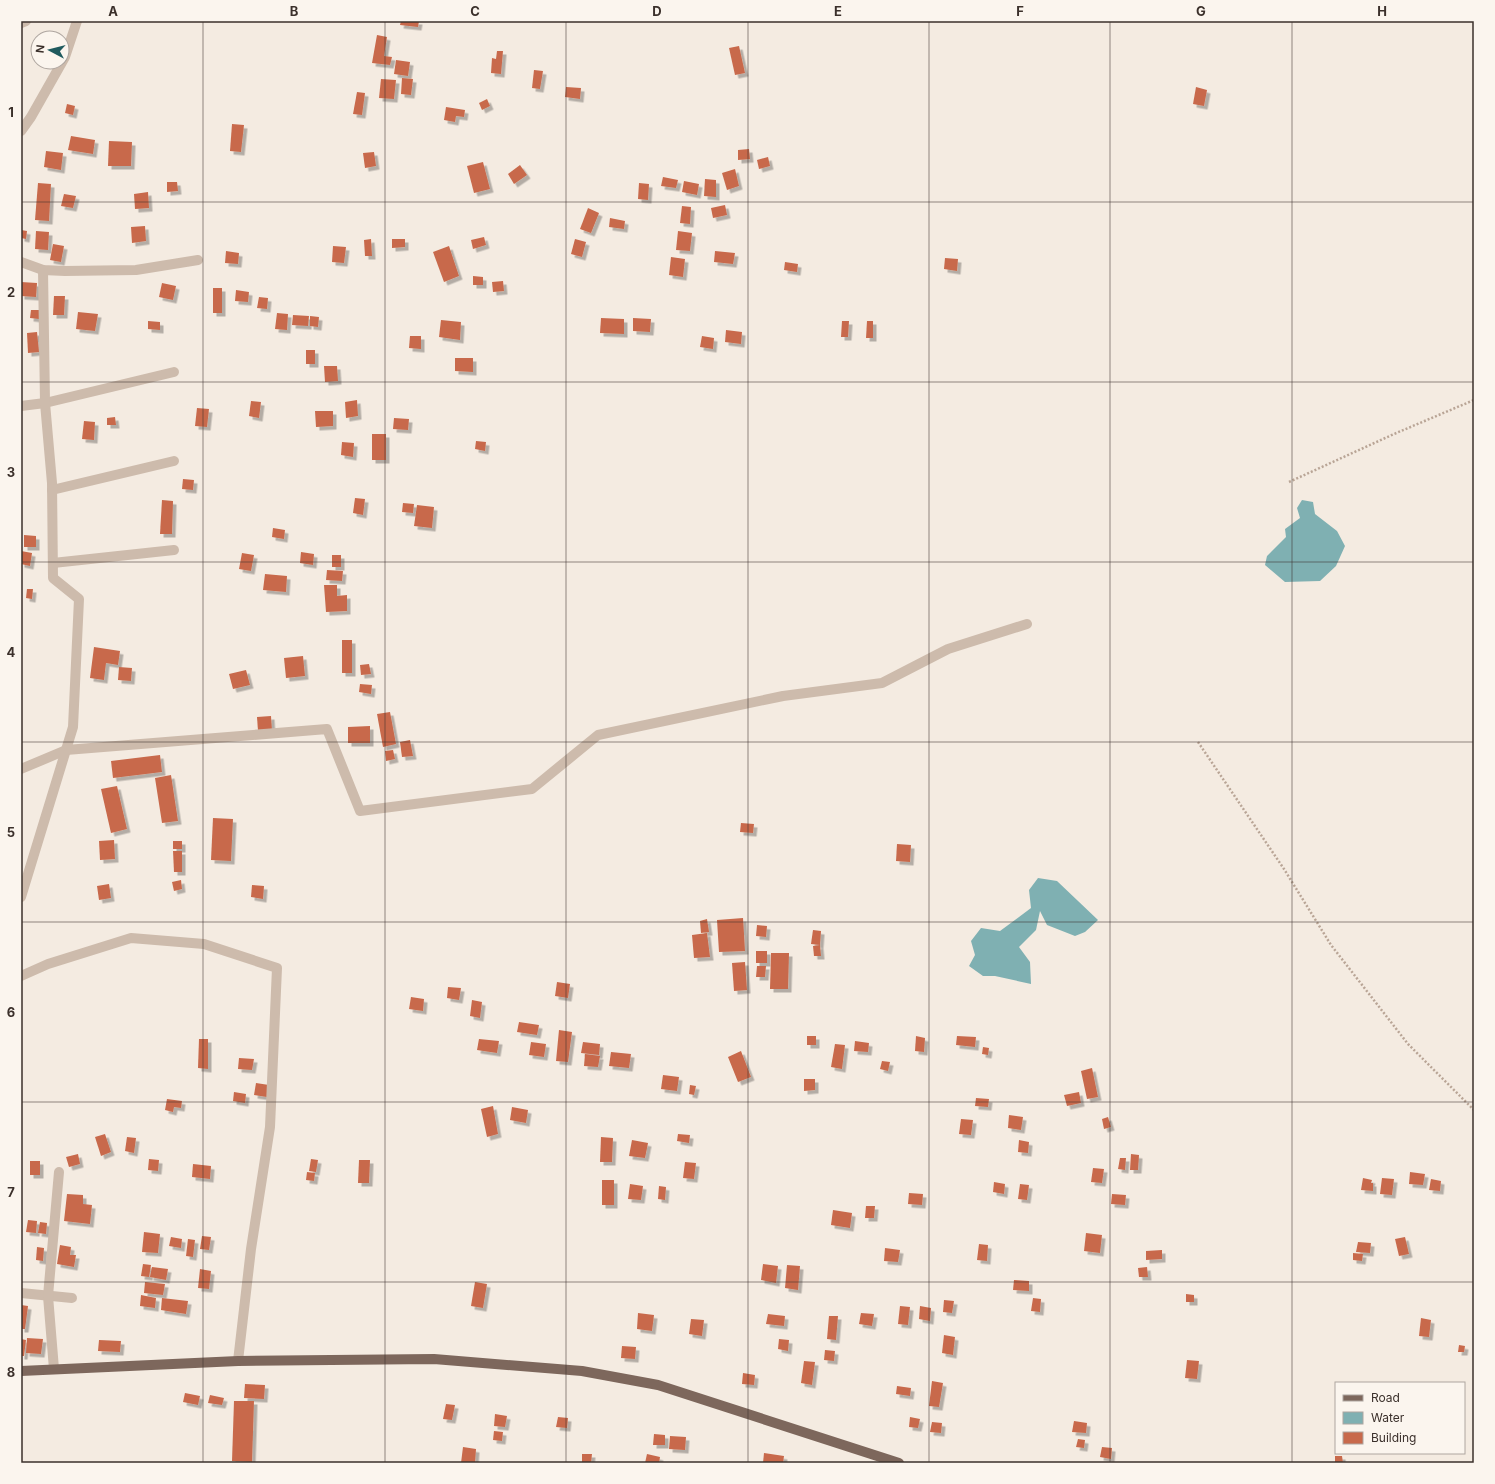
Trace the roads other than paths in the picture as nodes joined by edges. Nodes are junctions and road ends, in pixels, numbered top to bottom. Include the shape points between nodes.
1 (26, 21) edge
2 (77, 21) edge
3 (21, 23) edge
4 (21, 131) edge
5 (198, 260) dead end
6 (21, 262) edge
7 (43, 270) junction
8 (174, 372) dead end
9 (45, 403) junction
10 (21, 406) edge
11 (174, 461) dead end
12 (52, 490) junction
13 (174, 550) dead end
14 (53, 563) junction
15 (1027, 624) dead end
16 (66, 750) junction
17 (21, 769) edge
18 (21, 897) edge
19 (21, 976) edge
20 (59, 1172) dead end
21 (21, 1293) edge
22 (48, 1296) junction
23 (72, 1298) dead end
24 (238, 1361) junction
25 (54, 1369) junction
26 (21, 1371) edge
27 (899, 1463) edge

1 - 3 street
2 - 4 street via 65,57
5 - 7 street via 136,270
6 - 7 street
7 - 9 street
8 - 9 street
9 - 10 street
9 - 12 street
11 - 12 street
12 - 14 street
13 - 14 street
14 - 16 street via 53,578 79,599 73,727
15 - 16 street via 948,649 882,683 783,696 598,735 532,789 360,811 327,729
16 - 17 street
16 - 18 street
19 - 24 street via 48,964 131,938 204,944 277,968 270,1127 253,1235
20 - 22 street
21 - 22 street
22 - 23 street
22 - 25 street
24 - 25 main road
24 - 27 main road via 434,1359 582,1371 658,1385
25 - 26 main road

